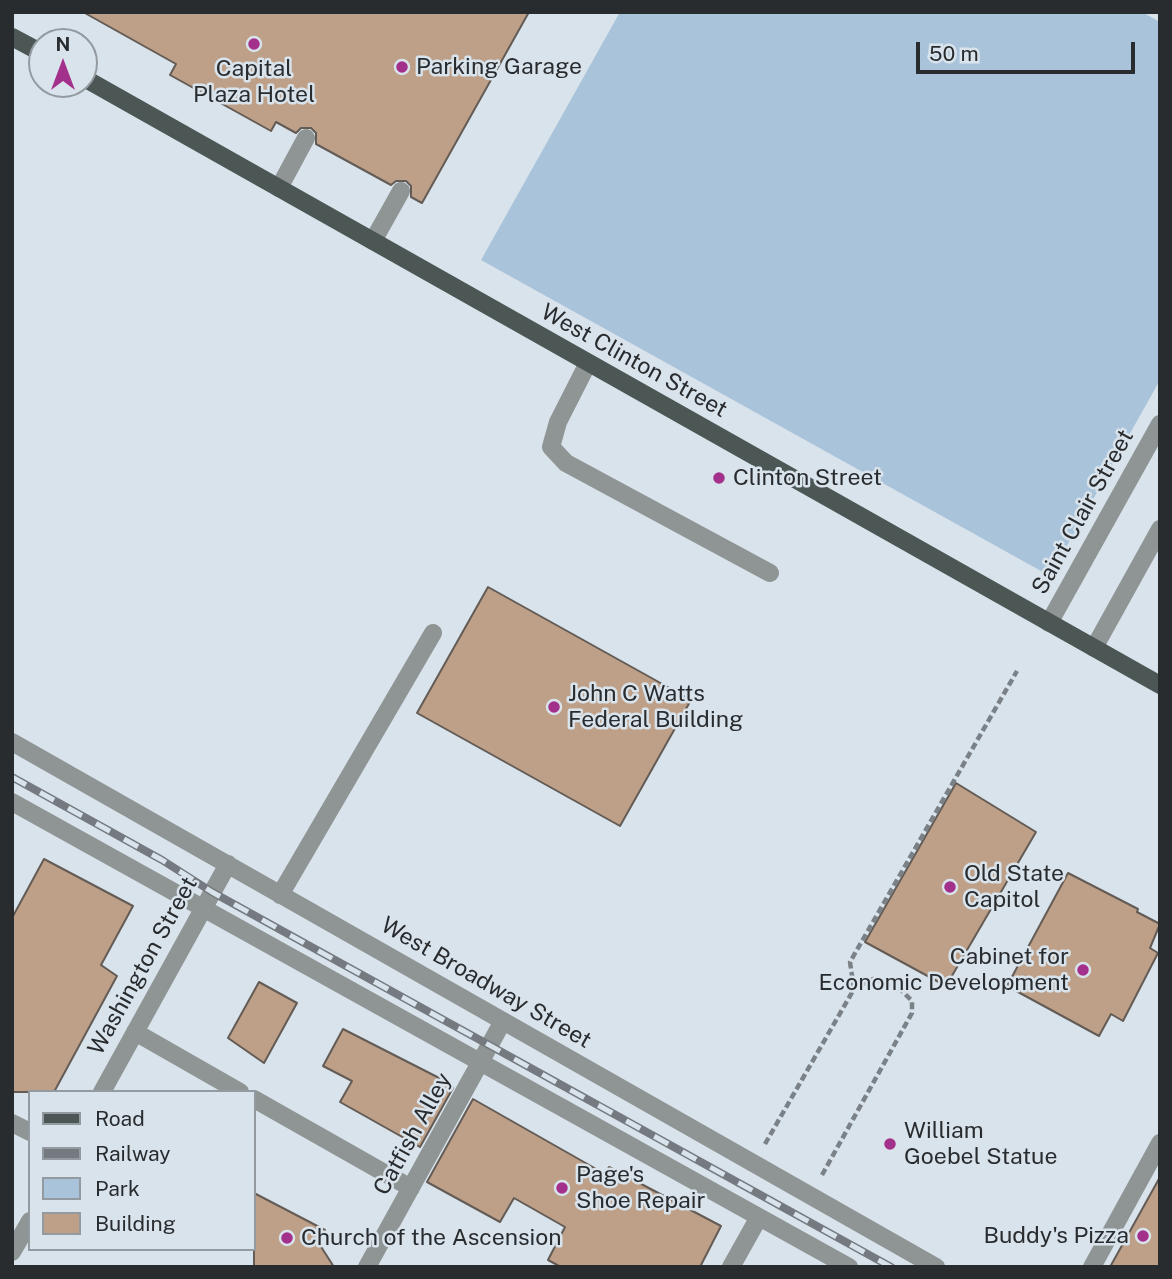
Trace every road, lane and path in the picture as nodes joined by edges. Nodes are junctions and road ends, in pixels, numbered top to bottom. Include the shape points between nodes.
1 (12, 37) edge
2 (28, 46) edge
3 (98, 86) edge
4 (306, 138) dead end
5 (279, 188) junction
6 (401, 191) dead end
7 (373, 241) junction
8 (588, 363) junction
9 (1160, 424) edge
10 (1160, 530) edge
11 (770, 573) dead end
12 (1049, 623) junction
13 (433, 633) dead end
14 (1094, 648) junction
15 (1017, 671) dead end
16 (1160, 685) edge
17 (12, 742) edge
18 (12, 802) edge
19 (228, 864) junction
20 (280, 895) junction
21 (203, 908) junction
22 (854, 989) junction
23 (503, 1021) junction
24 (135, 1032) junction
25 (481, 1063) junction
26 (103, 1090) edge
27 (236, 1090) edge
28 (256, 1100) edge
29 (12, 1123) edge
30 (28, 1131) edge
31 (1160, 1143) edge
32 (764, 1144) dead end
33 (822, 1175) dead end
34 (411, 1188) junction
35 (759, 1217) junction
36 (28, 1224) edge
37 (12, 1252) edge
38 (367, 1267) edge
39 (731, 1267) edge
40 (849, 1267) edge
41 (936, 1267) edge
42 (1091, 1267) edge

1 - 2 main road
3 - 5 main road, West Clinton Street
4 - 5 street
5 - 7 main road, West Clinton Street
6 - 7 street
7 - 8 main road, West Clinton Street
8 - 11 street via 558,422 551,447 566,463
8 - 12 main road, West Clinton Street
9 - 12 street, Saint Clair Street
10 - 14 street
12 - 14 main road, West Clinton Street
13 - 20 street
14 - 16 main road, West Clinton Street
15 - 22 path via 850,962
17 - 19 street, West Broadway Street
18 - 21 street
19 - 20 street, West Broadway Street
19 - 21 street, Washington Street
20 - 23 street, West Broadway Street
21 - 24 street, Washington Street
21 - 25 street
22 - 32 path
22 - 33 path via 873,979 897,985 912,1001 912,1013
23 - 25 street, Catfish Alley
23 - 41 street, West Broadway Street
24 - 26 street, Washington Street
24 - 27 street
25 - 34 street, Catfish Alley
25 - 35 street
28 - 34 street
29 - 30 street
31 - 42 street
34 - 38 street, Catfish Alley
35 - 39 street
35 - 40 street
36 - 37 street

